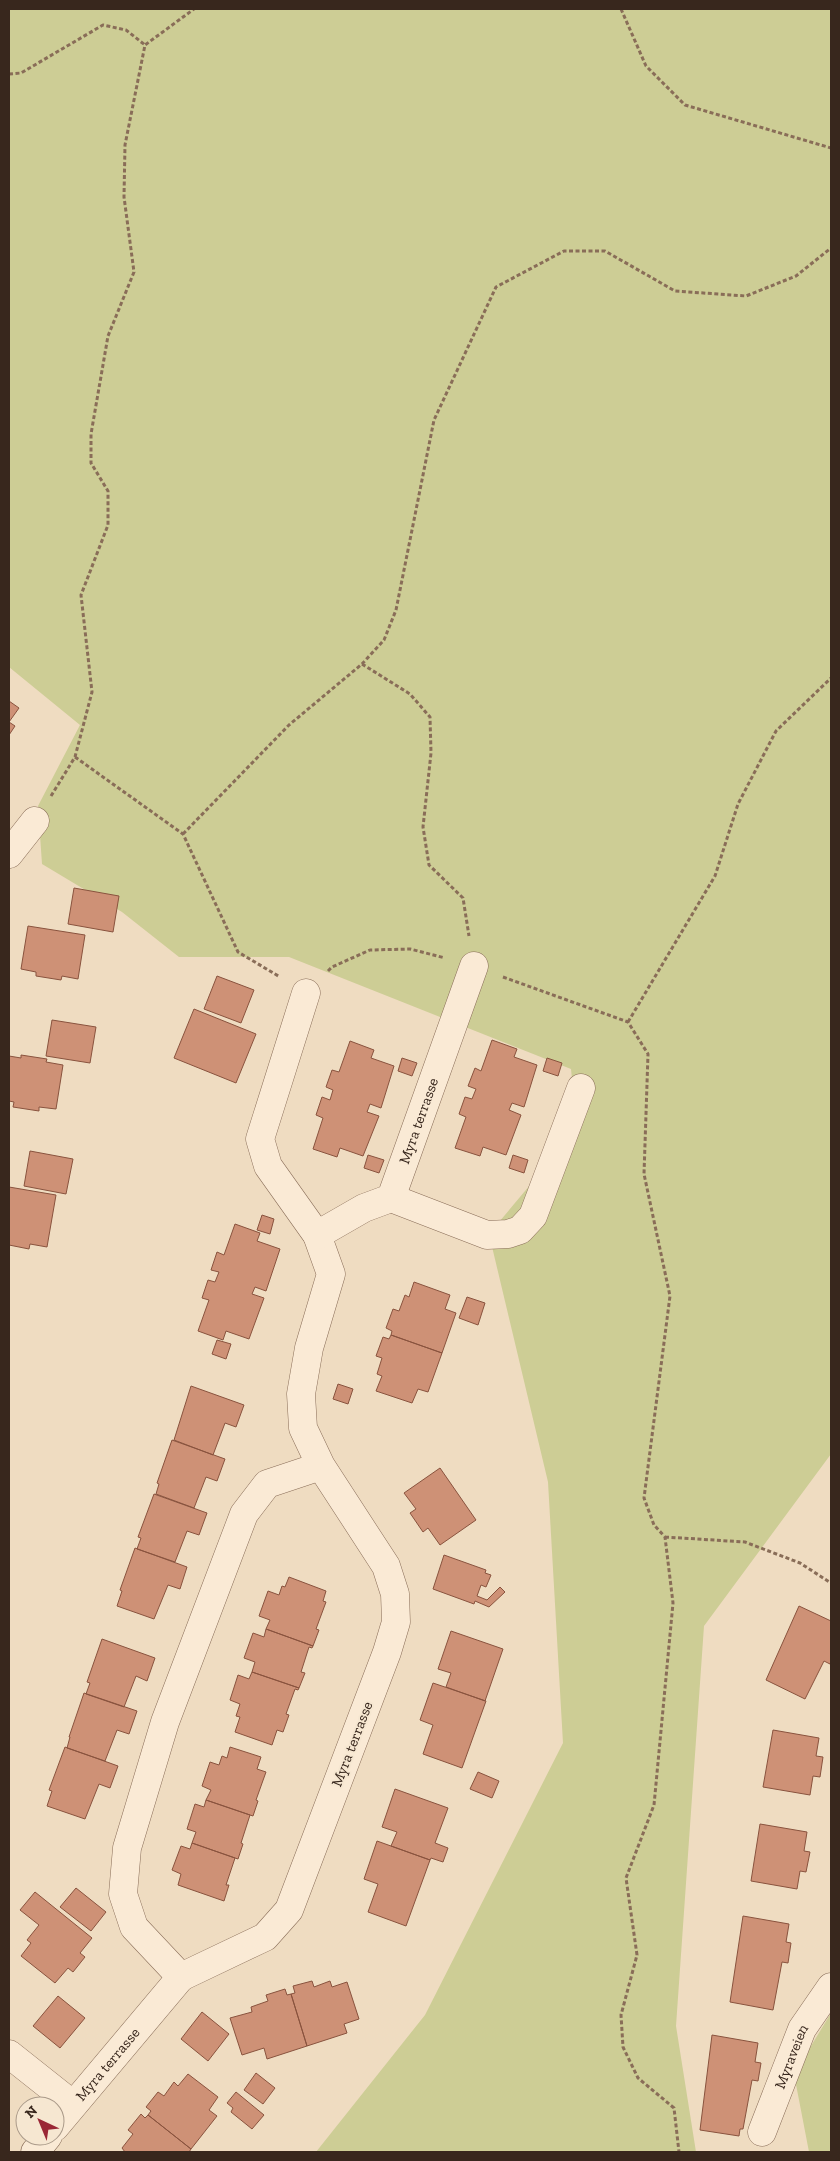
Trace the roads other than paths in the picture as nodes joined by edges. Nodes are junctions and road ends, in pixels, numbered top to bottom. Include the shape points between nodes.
1 (35, 821) road end
2 (9, 854) edge
3 (474, 966) road end
4 (306, 993) road end
5 (581, 1088) dead end
6 (391, 1198) junction
7 (316, 1235) junction
8 (321, 1466) junction
9 (181, 1977) junction
10 (831, 1987) edge
11 (9, 2054) edge
12 (72, 2104) junction
13 (65, 2113) edge
14 (762, 2132) dead end

1 - 2 street
3 - 6 street, Myra terrasse
4 - 7 street, Myra terrasse via 260,1139 268,1166
5 - 6 street via 533,1216 520,1230 487,1235
6 - 7 street via 364,1208
7 - 8 street, Myra terrasse via 331,1274 308,1348 301,1394 302,1428
8 - 9 street via 267,1484 244,1514 165,1722 127,1848 123,1894 134,1927
8 - 9 street, Myra terrasse via 386,1566 395,1594 396,1622 289,1910 265,1937
9 - 12 street, Myra terrasse
10 - 14 street, Myraveien via 802,2029
11 - 12 street, Myra terrasse
12 - 13 street, Myra terrasse

